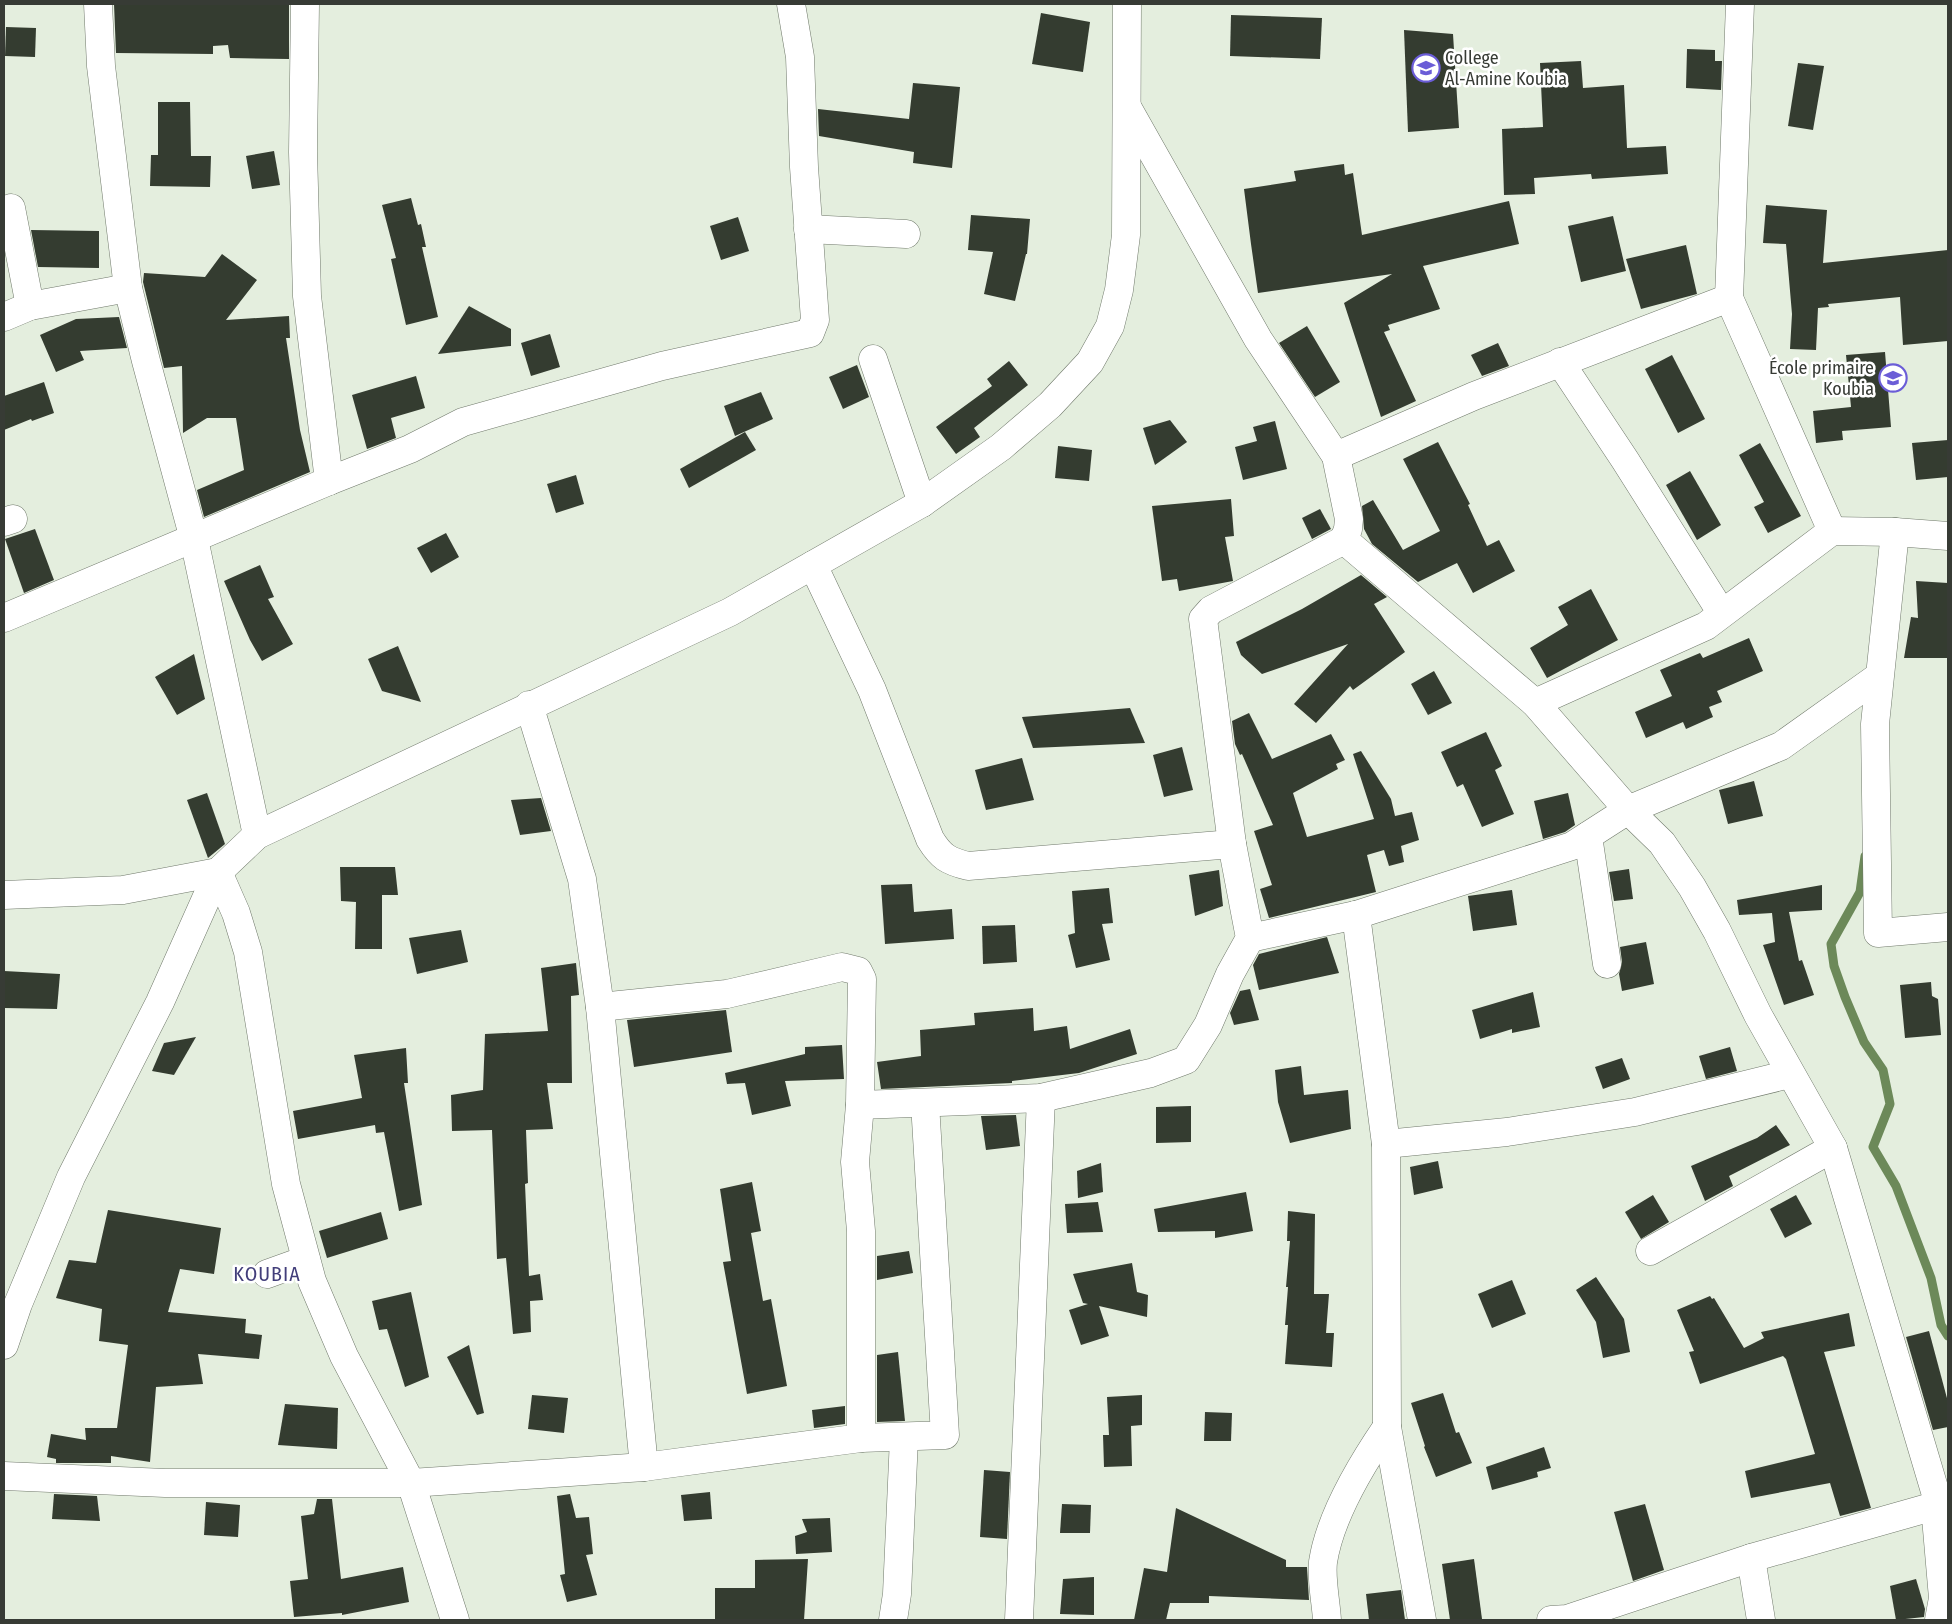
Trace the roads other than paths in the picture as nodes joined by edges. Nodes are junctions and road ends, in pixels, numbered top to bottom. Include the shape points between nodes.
1 (98, 4) edge
2 (305, 4) edge
3 (791, 4) edge
4 (1127, 4) edge
5 (1740, 4) edge
6 (1127, 107) junction
7 (11, 208) dead end
8 (808, 229) junction
9 (906, 234) dead end
10 (128, 288) junction
11 (1729, 298) junction
12 (30, 306) junction
13 (4, 317) edge
14 (873, 359) dead end
15 (1560, 362) junction
16 (1336, 456) junction
17 (328, 481) junction
18 (922, 503) junction
19 (1832, 531) junction
20 (1895, 532) junction
21 (1948, 536) edge
22 (194, 539) junction
23 (1344, 540) junction
24 (812, 565) junction
25 (1721, 612) junction
26 (4, 618) edge
27 (1878, 677) junction
28 (1535, 703) junction
29 (529, 705) junction
30 (1628, 810) junction
31 (256, 835) junction
32 (1588, 836) junction
33 (1232, 844) junction
34 (218, 872) junction
35 (4, 895) edge
36 (1356, 915) junction
37 (1948, 927) edge
38 (1250, 938) junction
39 (1607, 964) dead end
40 (600, 1007) junction
41 (1790, 1074) junction
42 (1041, 1098) junction
43 (925, 1103) junction
44 (860, 1105) junction
45 (1386, 1144) junction
46 (1833, 1148) junction
47 (1650, 1250) dead end
48 (306, 1260) junction
49 (267, 1274) dead end
50 (4, 1345) edge
51 (1387, 1427) junction
52 (861, 1438) junction
53 (904, 1438) junction
54 (644, 1467) junction
55 (4, 1476) edge
56 (411, 1483) junction
57 (1935, 1506) junction
58 (1751, 1558) junction
59 (456, 1620) edge
60 (893, 1620) edge
61 (1019, 1620) edge
62 (1327, 1620) edge
63 (1422, 1620) edge
64 (1562, 1620) edge
65 (1761, 1620) edge
66 (1939, 1620) edge

1 - 10 street via 101,66
2 - 17 street via 303,152 307,296
3 - 8 street via 800,57
4 - 6 street
5 - 11 street
6 - 16 street via 1258,339
6 - 18 street via 1126,235 1119,290 1110,326 1090,362 1050,405 1001,447
7 - 12 street
8 - 9 street
8 - 17 street via 815,320 810,333 662,366 463,422 410,449
10 - 12 street
10 - 22 street
11 - 15 street
11 - 19 street
12 - 13 street
14 - 18 street
15 - 16 street
15 - 25 street
16 - 23 street via 1349,519
17 - 22 street
18 - 24 street
19 - 20 street
19 - 25 street
20 - 21 street
20 - 27 street
22 - 26 street
22 - 31 street
23 - 28 street
23 - 33 street via 1211,610 1203,619
24 - 29 street via 730,612
24 - 33 street via 872,690 930,838 949,862 968,866
25 - 28 street via 1706,626
27 - 30 street via 1781,746
27 - 37 street via 1874,724 1878,933
28 - 30 street
29 - 31 street
29 - 40 street via 582,879
30 - 32 street
30 - 41 street via 1662,843 1692,887
31 - 34 street
32 - 36 street via 1572,846
32 - 39 street
33 - 38 street
34 - 35 street via 123,890
34 - 48 street via 248,952 286,1184
34 - 50 street via 160,1002 71,1177
36 - 38 street
36 - 45 street
38 - 42 street via 1208,1025 1186,1060 1151,1073
40 - 44 street via 727,994 842,967 851,968 858,971 862,979
40 - 54 street
41 - 45 street via 1635,1112 1507,1132
41 - 46 street
42 - 43 street
42 - 61 street
43 - 44 street
43 - 53 street via 945,1435
44 - 52 street via 855,1162 861,1231
45 - 51 street
46 - 47 street
46 - 57 street via 1937,1498
48 - 49 street
48 - 56 street via 344,1356
51 - 62 street via 1358,1470 1323,1563
51 - 63 street
52 - 53 street
52 - 54 street
53 - 60 street via 898,1594
54 - 56 street
55 - 56 street via 166,1483
56 - 59 street
57 - 58 street
57 - 66 street via 1943,1598
58 - 64 street
58 - 65 street

